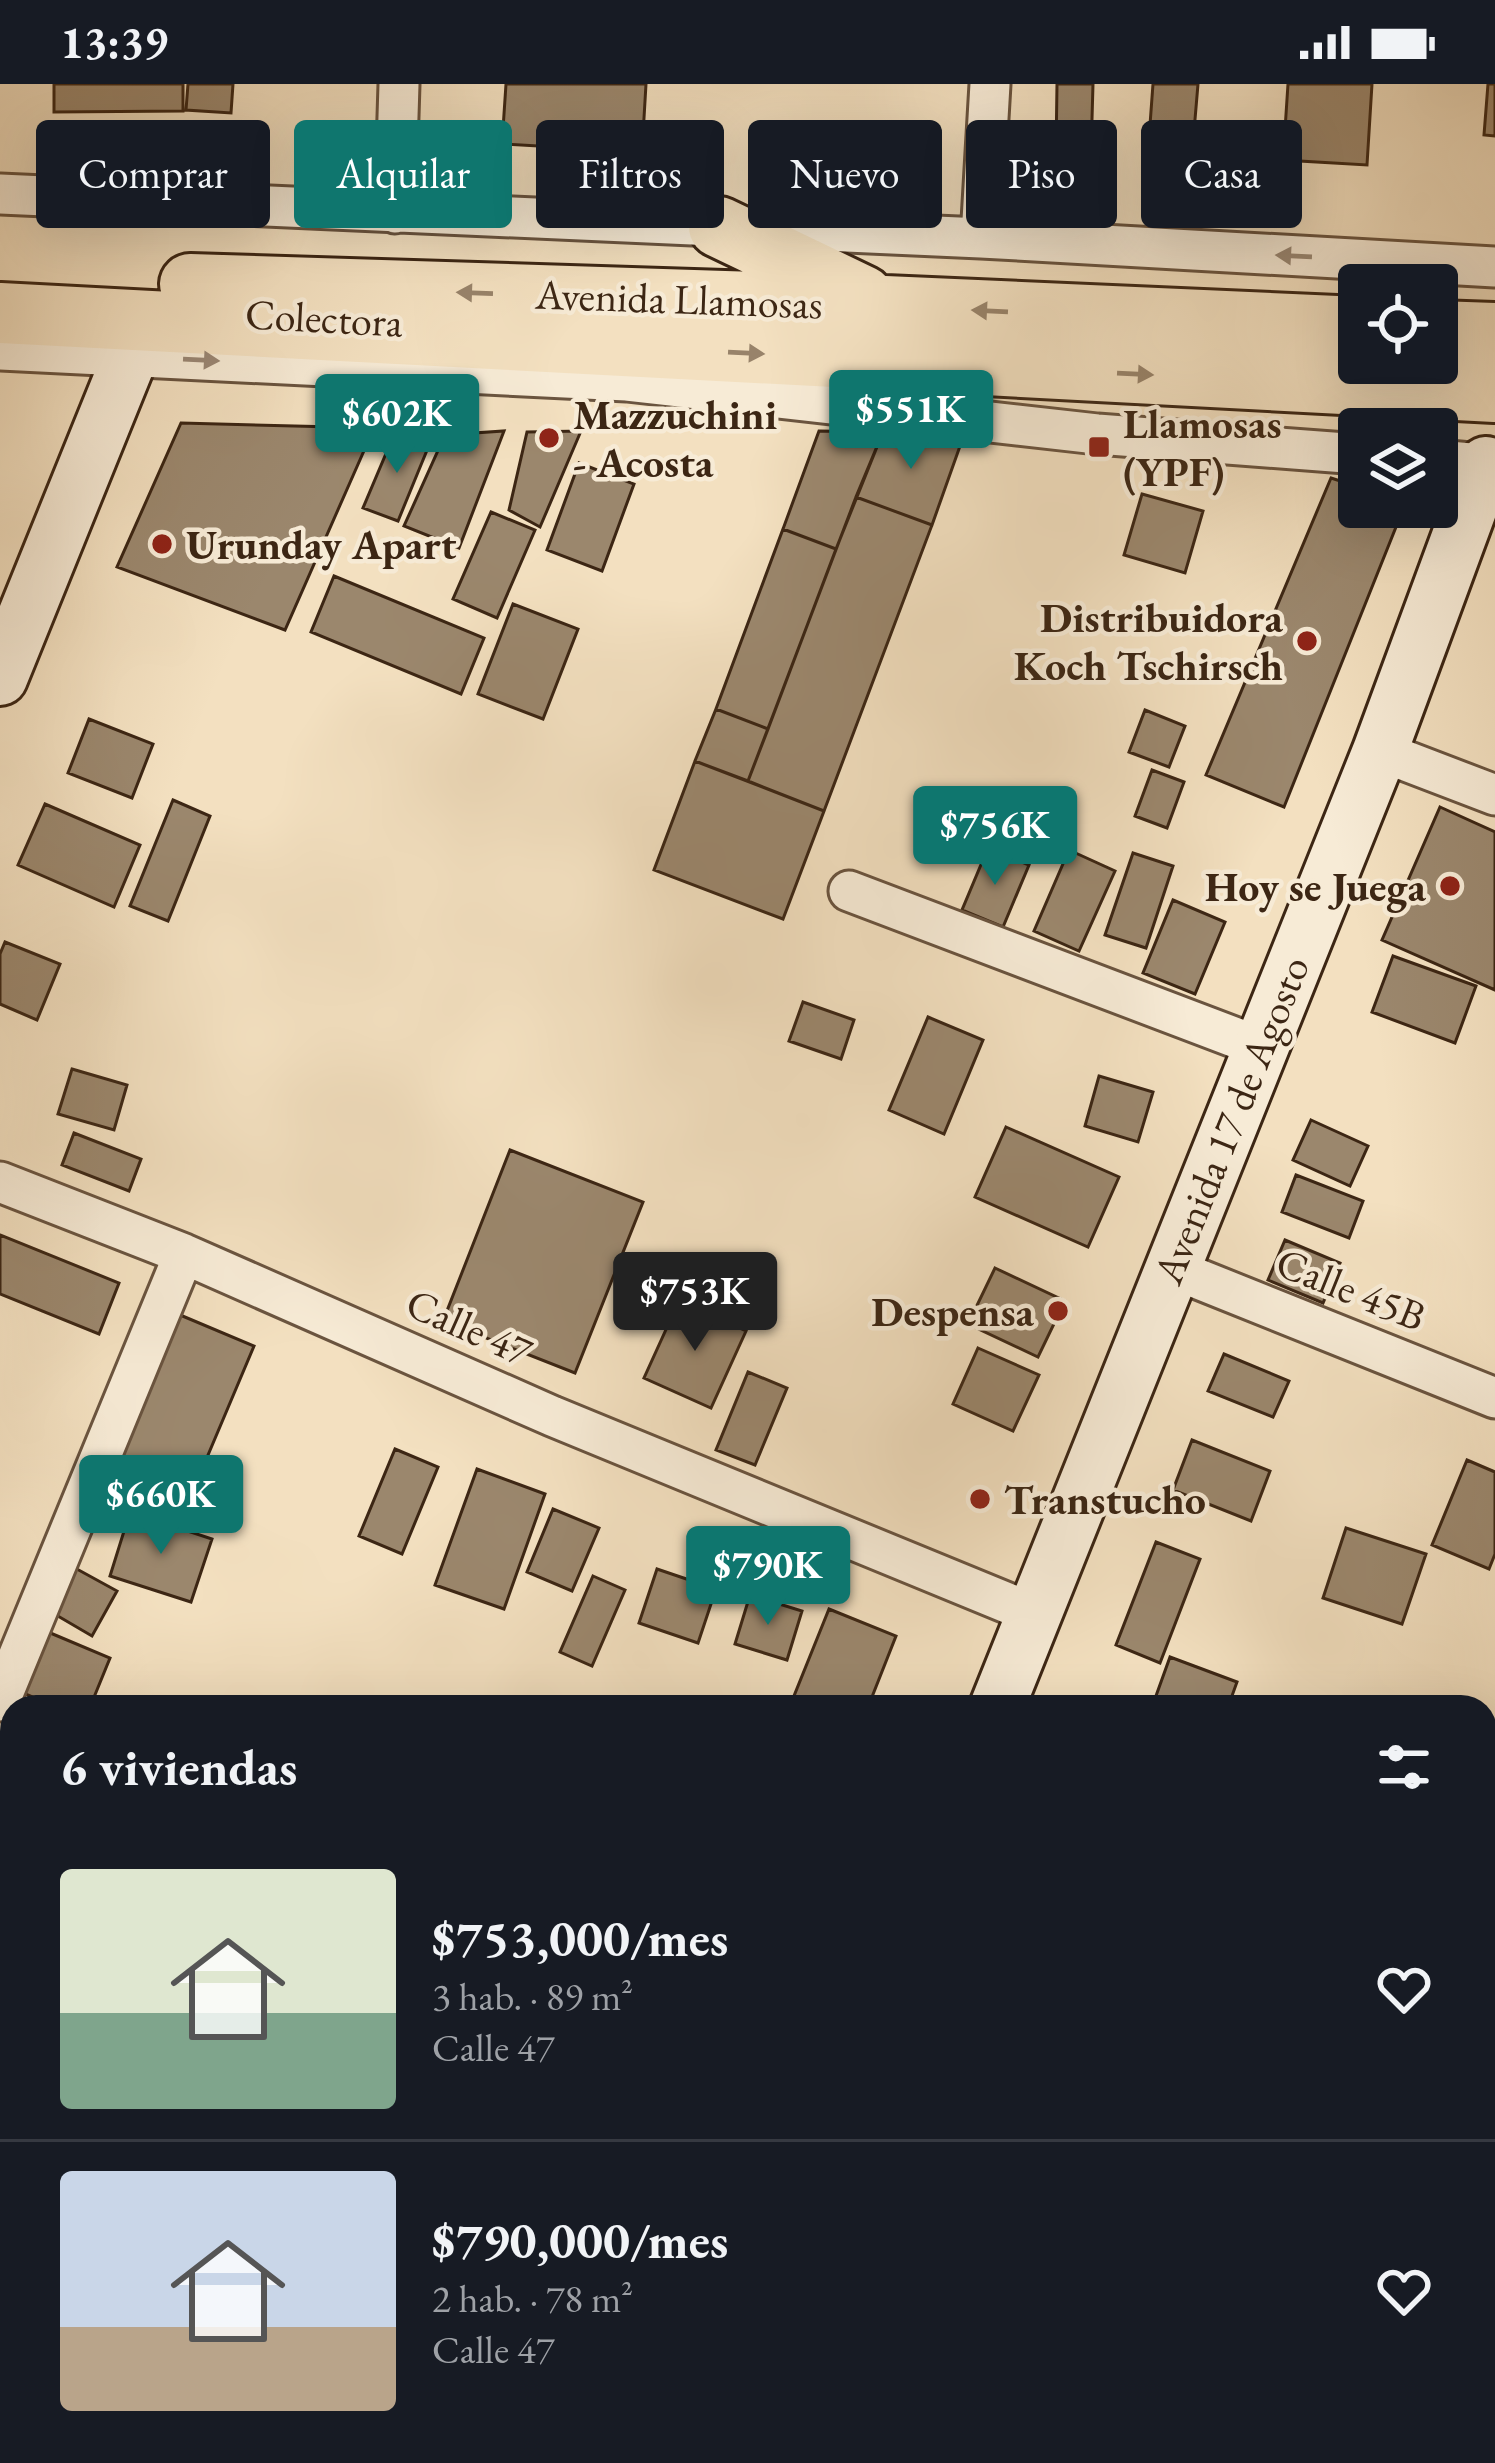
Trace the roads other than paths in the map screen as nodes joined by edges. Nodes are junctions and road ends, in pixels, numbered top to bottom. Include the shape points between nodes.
1 (400, 84) edge
2 (990, 84) edge
3 (399, 120) edge
4 (0, 194) edge
5 (294, 209) edge
6 (724, 227) edge
7 (721, 228) edge
8 (981, 238) junction
9 (1495, 267) edge
10 (0, 271) edge
11 (885, 306) junction
12 (0, 313) edge
13 (219, 326) junction
14 (1338, 326) edge
15 (1458, 332) edge
16 (1495, 333) edge
17 (0, 350) edge
18 (130, 357) junction
19 (458, 373) junction
20 (1495, 392) edge
21 (1338, 452) edge
22 (1473, 463) edge
23 (0, 678) edge
24 (1380, 751) junction
25 (1495, 795) edge
26 (849, 890) dead end
27 (1260, 1046) junction
28 (0, 1181) edge
29 (184, 1254) junction
30 (1172, 1268) junction
31 (1495, 1398) edge
32 (1034, 1614) junction
33 (2, 1695) edge
34 (1002, 1695) edge

1 - 3 street
2 - 8 street
4 - 5 street
6 - 8 street
7 - 11 main road
9 -> 8 street
11 -> 10 main road, Avenida Llamosas via 145,283
14 -> 11 main road, Avenida Llamosas
12 - 13 main road, Avenida Llamosas
13 - 19 main road
13 -> 20 main road, Avenida Llamosas
15 - 16 main road
17 - 18 street, Colectora
18 -> 19 street, Colectora
18 - 23 main road
19 - 21 street, Colectora via 627,381
22 - 24 main road, Avenida 17 de Agosto
24 - 25 street
24 - 27 main road, Avenida 17 de Agosto
26 - 27 street
27 - 30 main road, Avenida 17 de Agosto
28 - 29 street, Calle 47
29 - 32 street, Calle 47
29 - 33 street
30 - 31 street, Calle 45B
30 - 32 main road, Avenida 17 de Agosto
32 - 34 main road, Avenida 17 de Agosto

